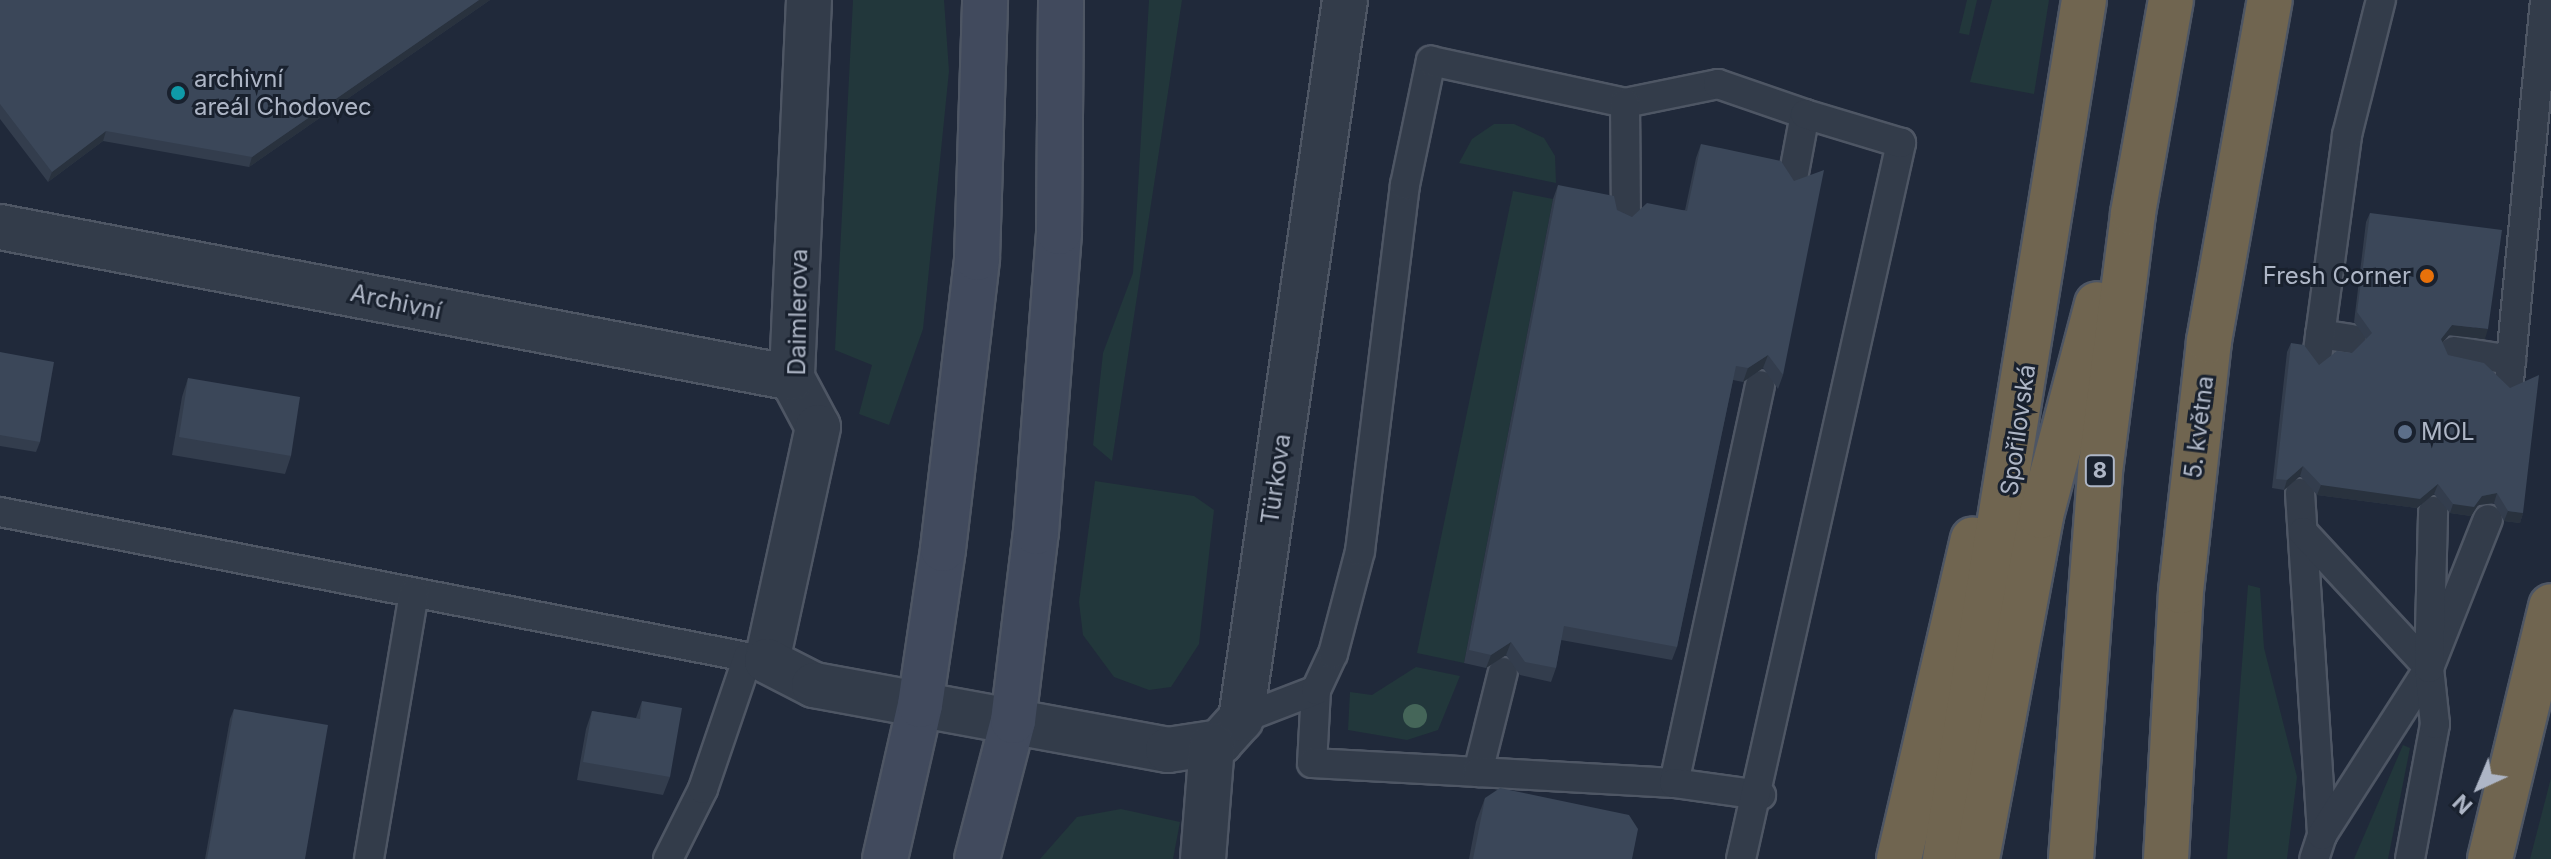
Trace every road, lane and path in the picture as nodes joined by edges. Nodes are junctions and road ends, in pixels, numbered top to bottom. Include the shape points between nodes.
1 (809, 0) edge
2 (985, 0) edge
3 (1061, 0) edge
4 (1345, 0) edge
5 (2084, 0) edge
6 (2171, 0) edge
7 (2270, 0) edge
8 (2297, 0) edge
9 (2381, 0) edge
10 (2545, 0) edge
11 (2155, 85) junction
12 (2065, 102) junction
13 (1625, 103) junction
14 (1805, 114) junction
15 (2245, 133) junction
16 (1793, 178) edge
17 (1626, 214) edge
18 (0, 227) edge
19 (2352, 339) dead end
20 (2454, 351) dead end
21 (792, 378) junction
22 (1760, 385) dead end
23 (2300, 493) dead end
24 (2433, 511) dead end
25 (0, 512) edge
26 (2488, 519) dead end
27 (2303, 532) junction
28 (414, 593) junction
29 (2551, 606) edge
30 (757, 659) junction
31 (2429, 668) junction
32 (1503, 672) dead end
33 (1316, 690) junction
34 (920, 705) junction
35 (1013, 721) junction
36 (1226, 732) junction
37 (1478, 772) junction
38 (1674, 783) junction
39 (1761, 795) junction
40 (2318, 847) edge
41 (369, 859) edge
42 (668, 859) edge
43 (885, 859) edge
44 (977, 859) edge
45 (1203, 859) edge
46 (1741, 859) edge
47 (1899, 859) edge
48 (1945, 859) edge
49 (1977, 859) edge
50 (2071, 859) edge
51 (2166, 859) edge
52 (2410, 859) edge
53 (2490, 859) edge

1 - 21 street, Daimlerova
2 - 34 main road via 977,258
3 - 35 main road via 1053,339
4 - 36 street, Türkova
5 - 12 highway, Spořilovská
6 - 11 highway, 8
7 - 15 highway, 5. května
8 - 15 highway
9 - 19 lane via 2347,135 2319,346
10 - 20 lane via 2510,370
11 - 49 highway via 2041,516
11 - 50 highway, 8 via 2101,464
12 - 47 highway via 1947,664
12 - 48 highway, Spořilovská via 2011,485
13 - 14 lane via 1718,84
13 - 17 lane
13 - 33 lane via 1431,61 1405,185 1360,551
14 - 16 lane
14 - 39 lane via 1901,143
15 - 51 highway, 5. května via 2194,469
18 - 21 street, Archivní
21 - 30 street, Daimlerova via 818,427
22 - 38 lane
23 - 27 lane
24 - 31 lane
25 - 28 lane
26 - 31 lane
27 - 31 lane
27 - 40 lane
28 - 30 lane
28 - 41 lane
29 - 53 highway
30 - 34 street via 814,685
30 - 42 lane
31 - 40 lane
31 - 52 lane via 2435,724
32 - 37 lane
33 - 36 lane
33 - 37 lane via 1312,763
34 - 35 street
34 - 43 main road
35 - 36 street via 1125,746
35 - 44 main road
36 - 45 street, Türkova
37 - 38 lane
38 - 39 lane
39 - 46 lane

